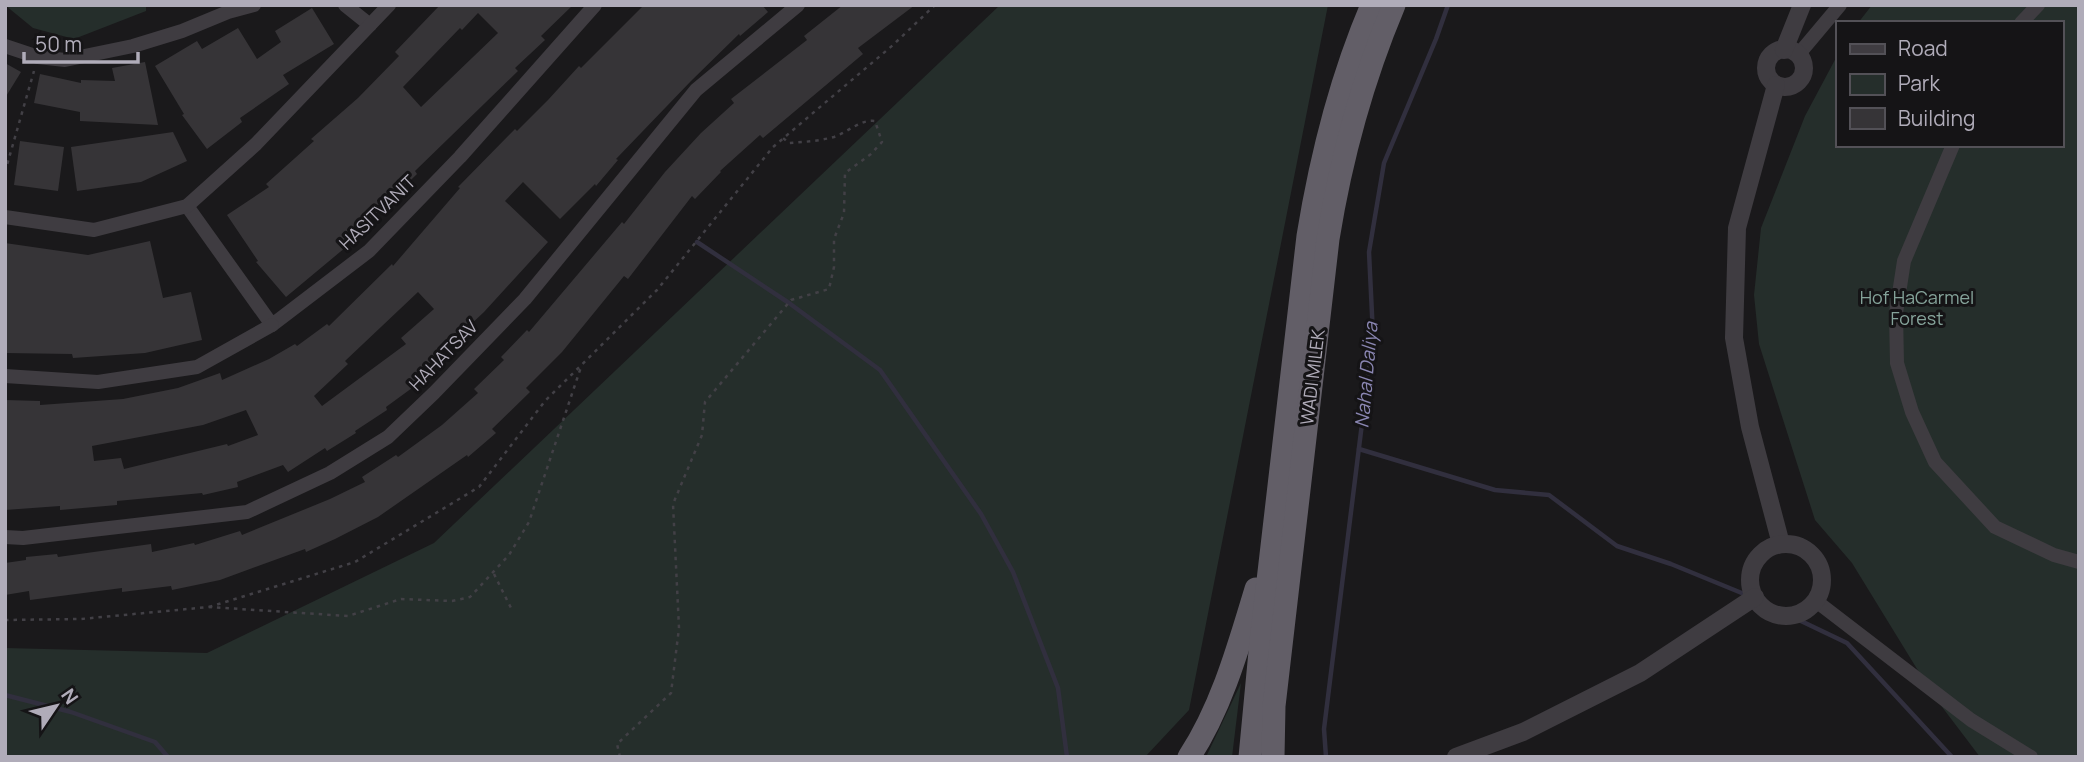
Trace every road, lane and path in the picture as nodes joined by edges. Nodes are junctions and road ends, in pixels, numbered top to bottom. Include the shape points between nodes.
1 (254, 5) edge
2 (345, 5) edge
3 (389, 5) edge
4 (595, 5) edge
5 (798, 5) edge
6 (935, 5) edge
7 (1372, 5) edge
8 (1394, 5) edge
9 (1802, 5) edge
10 (1840, 5) edge
11 (2038, 5) edge
12 (228, 9) edge
13 (2023, 21) edge
14 (370, 25) junction
15 (5, 46) edge
16 (1791, 52) junction
17 (38, 57) junction
18 (1776, 85) junction
19 (783, 138) junction
20 (1952, 147) edge
21 (5, 172) edge
22 (187, 206) junction
23 (5, 217) edge
24 (272, 325) junction
25 (582, 365) junction
26 (5, 376) edge
27 (1282, 462) junction
28 (5, 537) edge
29 (1781, 544) junction
30 (2079, 562) edge
31 (494, 574) junction
32 (1755, 597) junction
33 (1816, 601) junction
34 (209, 607) junction
35 (513, 612) dead end
36 (5, 620) edge
37 (620, 757) edge
38 (1189, 757) edge
39 (1250, 757) edge
40 (1273, 757) edge
41 (1455, 757) edge
42 (2031, 757) edge

1 - 12 street
2 - 14 street
3 - 14 street
4 - 24 street, HASITVANIT via 369,251
5 - 28 street, HAHATSAV via 695,90 525,299 387,438 330,473 247,512
6 - 19 path
7 - 27 highway, WADI MILEK via 1341,89 1317,182
8 - 40 highway, WADI MILEK via 1348,137 1328,239 1274,706
9 - 16 street
10 - 16 street
11 - 13 street
12 - 17 street via 182,31 133,46 65,60
14 - 22 street via 256,144
15 - 17 street
16 - 18 street via 1773,54 1766,64
16 - 18 street via 1803,66 1801,77 1787,87
17 - 21 path
18 - 29 street via 1737,228 1734,338 1750,427
19 - 25 path via 657,290
19 - 37 path via 789,143 809,142 836,136 868,120 875,121 882,142 845,173 844,213 834,239 829,289 791,300 705,402 702,435 673,503 679,628 671,692 617,744
20 - 30 street via 1904,261 1896,313 1897,363 1912,412 1935,462 1995,527
22 - 23 street via 94,230
22 - 24 street
24 - 26 street via 197,367 98,382
25 - 31 path via 529,522
25 - 34 path via 545,401 478,487 355,562
27 - 38 highway via 1245,627 1221,692
27 - 39 highway, WADI MILEK
29 - 32 street via 1770,547 1754,564 1751,587
29 - 33 street via 1805,548 1814,556 1822,579
31 - 34 path via 470,597 401,599 348,617
31 - 35 path
32 - 33 street via 1763,607 1784,616 1807,610
32 - 41 street via 1640,673 1523,732
33 - 42 street via 1971,720
34 - 36 path via 81,619

